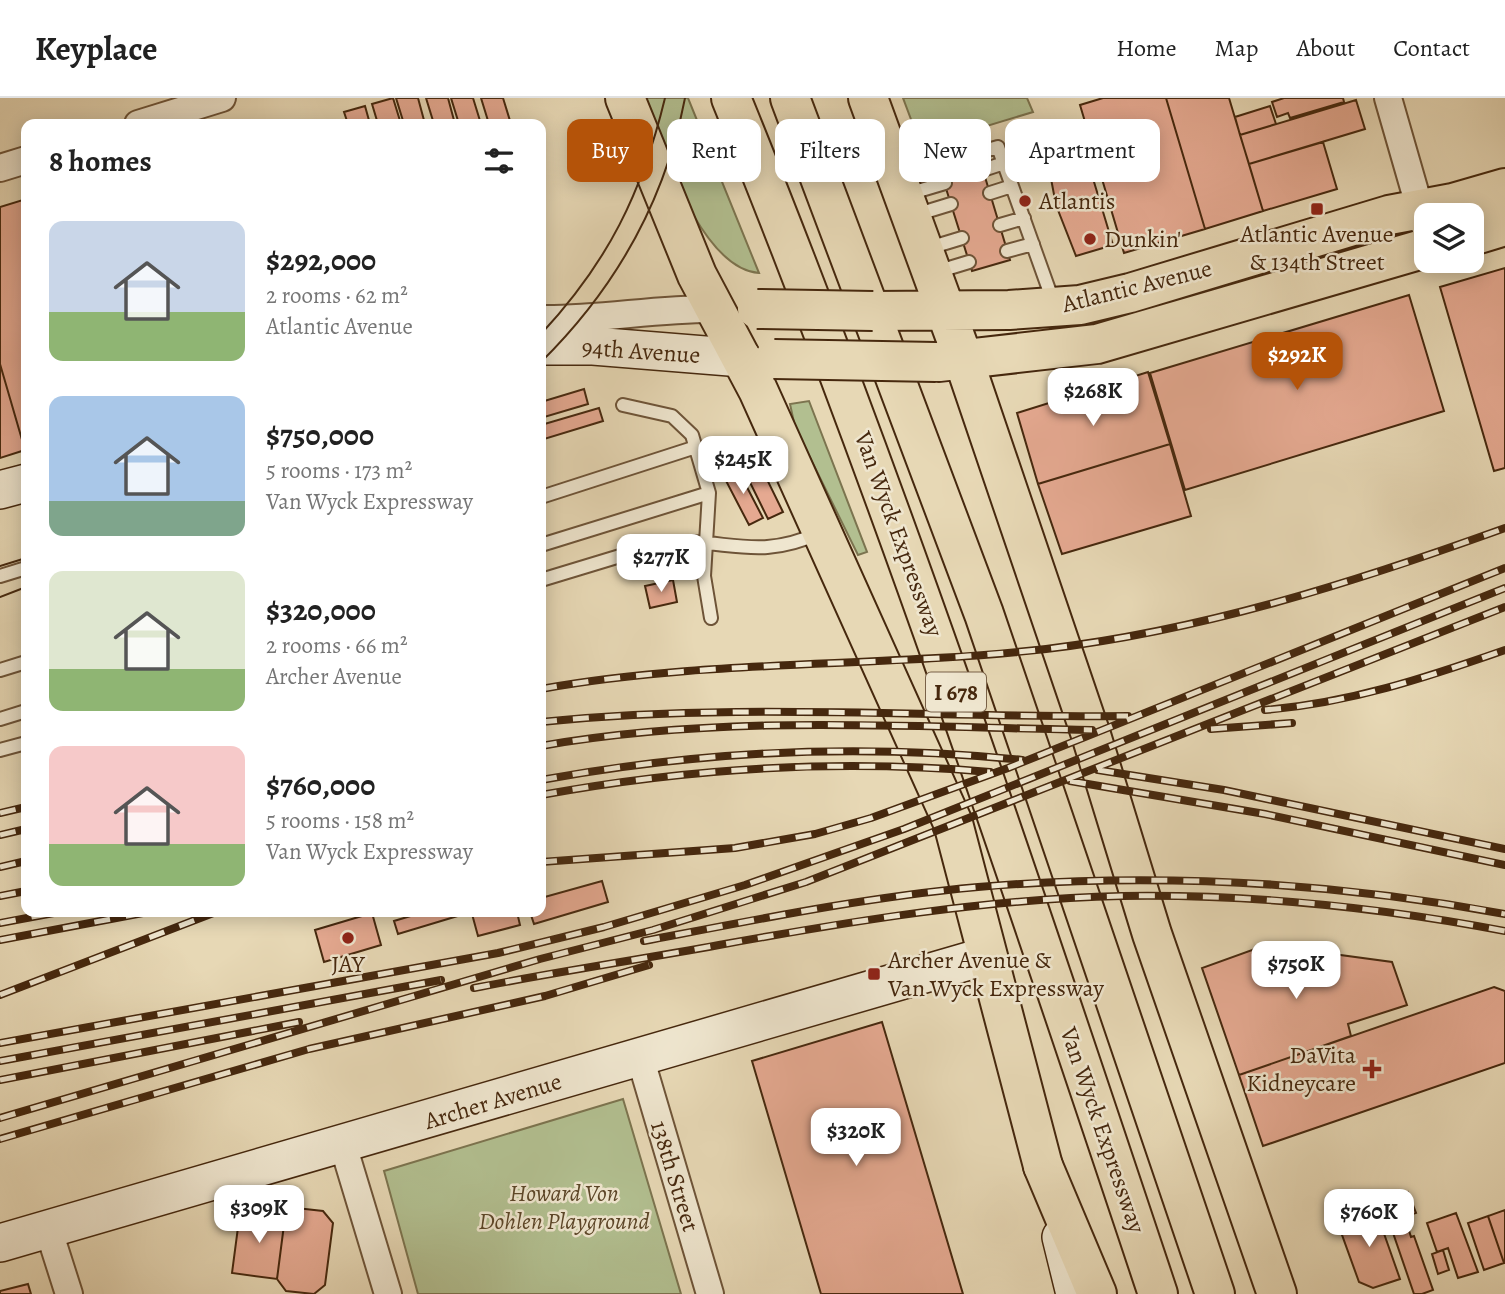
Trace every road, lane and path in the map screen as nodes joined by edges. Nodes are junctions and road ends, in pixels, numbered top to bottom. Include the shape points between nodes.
1 (222, 98) edge
2 (625, 98) edge
3 (731, 98) edge
4 (790, 98) edge
5 (868, 98) edge
6 (1388, 98) edge
7 (164, 119) edge
8 (21, 162) edge
9 (1004, 163) junction
10 (991, 167) edge
11 (0, 168) edge
12 (945, 183) dead end
13 (1012, 186) junction
14 (1505, 188) edge
15 (990, 193) dead end
16 (1418, 203) edge
17 (1467, 203) edge
18 (951, 204) dead end
19 (1024, 218) junction
20 (1414, 219) edge
21 (913, 222) junction
22 (999, 225) dead end
23 (1505, 226) edge
24 (1484, 232) edge
25 (962, 238) dead end
26 (1032, 244) junction
27 (1007, 251) dead end
28 (1414, 252) edge
29 (969, 262) dead end
30 (1056, 307) junction
31 (717, 309) junction
32 (929, 311) junction
33 (546, 319) edge
34 (546, 346) edge
35 (758, 358) junction
36 (950, 361) junction
37 (623, 405) dead end
38 (696, 447) junction
39 (21, 485) edge
40 (0, 491) edge
41 (709, 493) junction
42 (546, 495) edge
43 (823, 532) junction
44 (546, 543) edge
45 (707, 543) junction
46 (21, 570) edge
47 (0, 576) edge
48 (546, 578) edge
49 (711, 618) dead end
50 (21, 664) edge
51 (0, 670) edge
52 (21, 713) edge
53 (0, 719) edge
54 (21, 744) edge
55 (0, 750) edge
56 (986, 956) junction
57 (640, 1057) junction
58 (343, 1145) junction
59 (1043, 1166) junction
60 (48, 1228) junction
61 (0, 1243) edge
62 (68, 1294) edge
63 (388, 1294) edge
64 (710, 1294) edge
65 (1075, 1294) edge
66 (1097, 1294) edge
67 (1158, 1294) edge
68 (1215, 1294) edge
69 (1277, 1294) edge

1 - 7 street
2 - 31 main road via 697,275
3 - 67 main road, Van Wyck Expressway / I 678 via 865,439 959,702
4 - 68 main road, Van Wyck Expressway / I 678 via 984,614
5 - 21 main road
6 - 16 street
8 - 11 street
9 - 10 lane
9 - 13 lane
9 - 21 lane via 998,147
12 - 21 lane
13 - 15 lane
13 - 19 lane
14 - 17 main road, Atlantic Avenue
18 - 21 lane
19 - 22 lane
19 - 26 lane
20 - 30 main road, Atlantic Avenue via 1389,215 1130,293
21 - 25 lane
21 - 29 lane
21 - 32 main road
23 - 24 main road
26 - 27 lane
26 - 30 lane
28 - 36 main road, Atlantic Avenue via 1097,345
30 - 32 main road, Atlantic Avenue
31 - 32 main road, Atlantic Avenue, bridge
31 - 33 street, 94th Avenue
31 - 35 main road
32 - 36 main road
34 - 35 street, 94th Avenue
35 - 36 main road, Atlantic Avenue, bridge
35 - 43 main road
36 - 69 main road via 1091,735 1152,934
37 - 38 lane via 672,416 687,426
38 - 41 lane
38 - 42 lane
39 - 40 street
41 - 44 lane
41 - 45 lane
43 - 45 lane via 776,548
43 - 56 main road via 953,823
45 - 48 lane via 643,547
45 - 49 lane via 705,586
46 - 47 lane
50 - 51 lane
52 - 53 lane
54 - 55 lane
56 - 57 street, Archer Avenue
56 - 59 main road
57 - 58 street, Archer Avenue
57 - 64 street, 138th Street
58 - 60 street, Archer Avenue
58 - 63 street
59 - 65 street
59 - 66 main road
60 - 61 street, Archer Avenue
60 - 62 street

